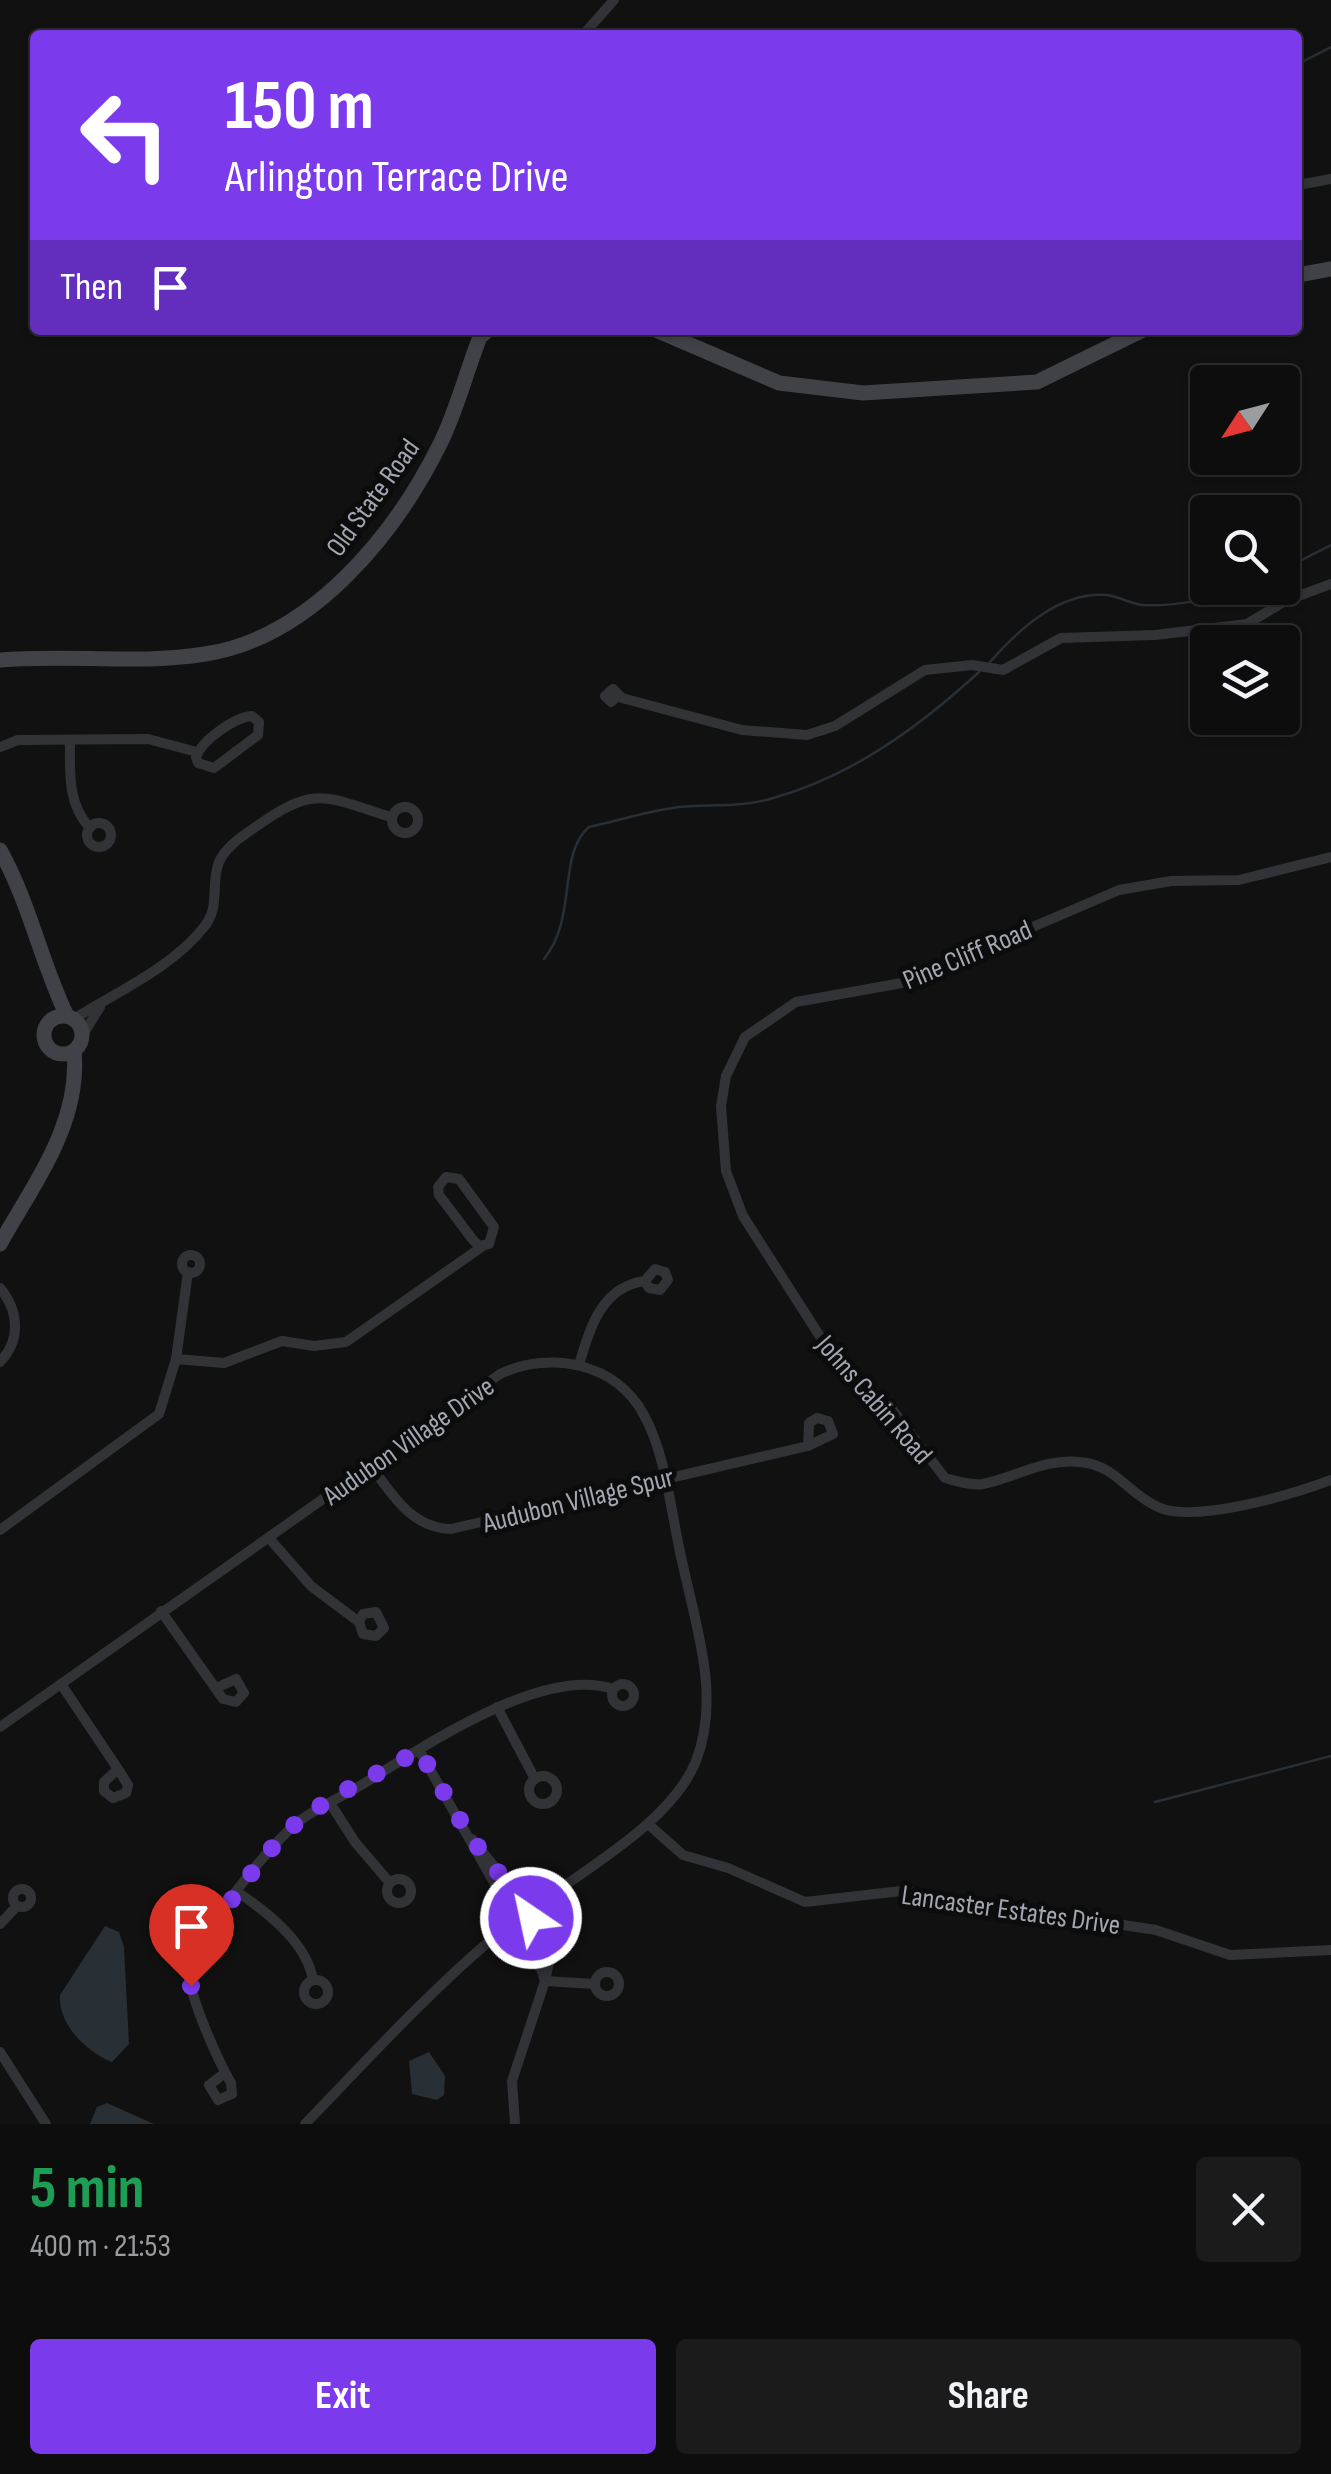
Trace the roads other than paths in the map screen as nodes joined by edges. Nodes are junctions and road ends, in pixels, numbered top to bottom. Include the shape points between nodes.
1 (614, 0) edge
2 (587, 30) edge
3 (1331, 179) edge
4 (1302, 184) edge
5 (1331, 269) edge
6 (1302, 274) edge
7 (481, 335) edge
8 (668, 335) edge
9 (1133, 335) edge
10 (1331, 584) edge
11 (0, 660) edge
12 (618, 696) dead end
13 (70, 740) junction
14 (0, 747) edge
15 (197, 752) junction
16 (391, 817) dead end
17 (90, 828) dead end
18 (0, 850) edge
19 (1331, 857) edge
20 (100, 1007) junction
21 (65, 1018) junction
22 (78, 1043) junction
23 (55, 1052) junction
24 (70, 1097) junction
25 (726, 1171) joint
26 (0, 1244) edge
27 (483, 1246) junction
28 (188, 1272) dead end
29 (645, 1281) dead end
30 (0, 1288) edge
31 (176, 1359) junction
32 (0, 1362) edge
33 (579, 1365) junction
34 (808, 1446) dead end
35 (371, 1466) junction
36 (663, 1478) junction
37 (1331, 1480) edge
38 (0, 1530) edge
39 (268, 1538) junction
40 (161, 1610) junction
41 (358, 1622) dead end
42 (61, 1684) junction
43 (216, 1688) junction
44 (613, 1689) dead end
45 (497, 1707) junction
46 (0, 1727) edge
47 (419, 1750) junction
48 (118, 1769) junction
49 (535, 1779) dead end
50 (330, 1804) junction
51 (648, 1824) junction
52 (390, 1883) dead end
53 (238, 1893) junction
54 (17, 1906) dead end
55 (520, 1910) junction
56 (0, 1924) edge
57 (490, 1940) junction
58 (1331, 1950) edge
59 (538, 1967) junction
60 (314, 1980) dead end
61 (544, 1982) junction
62 (594, 1984) dead end
63 (0, 2052) edge
64 (225, 2073) dead end
65 (46, 2124) edge
66 (305, 2124) edge
67 (515, 2124) edge

1 - 2 street
3 - 4 street
5 - 6 street
7 - 11 street, Old State Road via 439,446 410,494 343,580 309,607 262,636 205,654
8 - 9 street via 779,382 863,393 1037,382
10 - 12 street via 1247,624 1061,638 1003,670 926,670 835,726 806,734 718,726
13 - 14 street via 18,740
13 - 15 street via 148,739
13 - 17 street via 71,788
15 - 15 street via 202,766 214,768 258,735 259,722 243,717
16 - 20 street via 323,796 289,804 223,855 214,912 196,936
18 - 21 street via 30,911 45,985
19 - 25 street, Pine Cliff Road via 1239,880 1119,890 902,983 816,996 779,1010 745,1037 726,1076
20 - 21 street
20 - 22 street
21 - 22 street
21 - 23 street via 44,1036
22 - 23 street
22 - 24 street
23 - 24 street
24 - 26 street via 62,1134
25 - 37 street, Johns Cabin Road via 755,1239 828,1348 892,1408 946,1478 985,1484 1045,1462 1077,1461 1108,1468 1155,1507 1173,1512 1242,1504
27 - 27 street via 493,1241 494,1226 458,1180 446,1177 439,1195
27 - 31 street via 346,1342 282,1341 224,1363
28 - 31 street
29 - 33 street via 602,1306
30 - 32 street via 16,1330
31 - 38 street via 164,1405 146,1428
33 - 35 street, Audubon Village Drive via 539,1360 500,1374
33 - 36 street, Audubon Village Drive via 614,1380 638,1405
34 - 36 street, Audubon Village Spur
35 - 36 street, Audubon Village Spur via 411,1515 442,1528
35 - 39 street, Audubon Village Drive
36 - 51 street, Audubon Village Drive via 707,1686 700,1746 674,1797
39 - 40 street, Audubon Village Drive
39 - 41 street via 310,1586
40 - 42 street, Audubon Village Drive
40 - 43 street
42 - 46 street, Audubon Village Drive
42 - 48 street
43 - 43 street via 224,1699 240,1700 242,1684 228,1679
44 - 45 street via 559,1690
45 - 47 street
45 - 49 street
47 - 50 street
47 - 55 street via 481,1866 505,1902
48 - 48 street via 126,1780 123,1796 113,1798 104,1782
50 - 52 street
50 - 53 street via 294,1825
51 - 55 street, Audubon Village Drive
51 - 58 street, Lancaster Estates Drive via 684,1854 804,1902 901,1891 1156,1930 1230,1955
53 - 60 street via 297,1946
53 - 64 street via 199,1946 190,1972
54 - 56 street
55 - 57 street, Audubon Village Drive
55 - 59 street
55 - 61 street via 543,1934 550,1958
57 - 59 street via 524,1952
57 - 66 street, Audubon Village Drive
59 - 61 street
61 - 62 street
61 - 67 street via 512,2081
63 - 65 street

